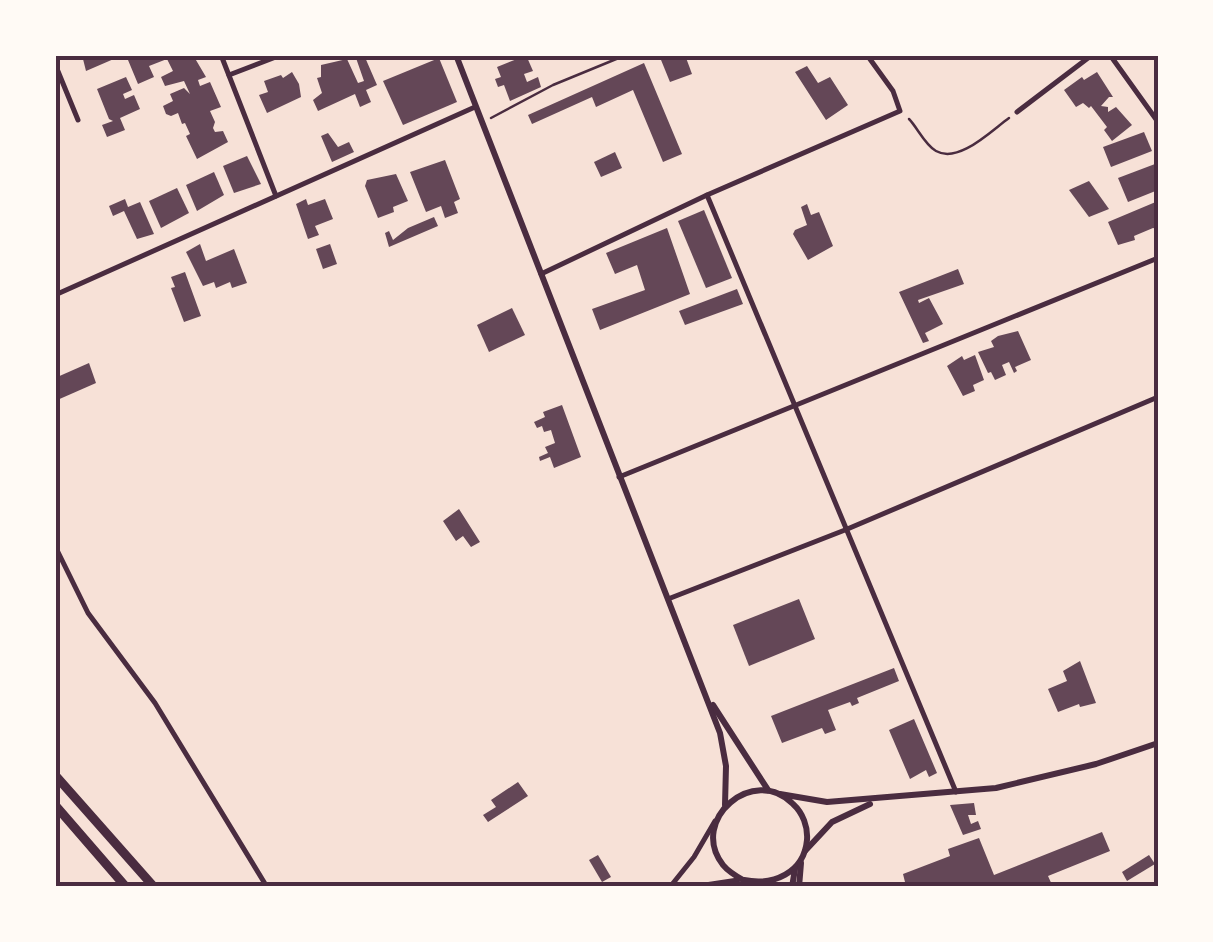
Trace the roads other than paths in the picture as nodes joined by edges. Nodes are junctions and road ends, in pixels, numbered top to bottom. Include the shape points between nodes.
1 (221, 55) edge
2 (281, 55) edge
3 (456, 55) edge
4 (867, 55) edge
5 (1092, 55) edge
6 (1110, 55) edge
7 (55, 64) edge
8 (229, 75) junction
9 (475, 107) junction
10 (1017, 112) road end
11 (78, 120) dead end
12 (1158, 122) edge
13 (707, 195) junction
14 (276, 196) junction
15 (1158, 258) edge
16 (539, 275) junction
17 (55, 295) edge
18 (1158, 397) edge
19 (793, 405) junction
20 (619, 477) junction
21 (845, 530) junction
22 (55, 546) edge
23 (668, 599) junction
24 (695, 668) junction
25 (1158, 743) edge
26 (55, 775) edge
27 (768, 790) junction
28 (956, 792) junction
29 (780, 794) junction
30 (897, 798) junction
31 (725, 804) junction
32 (55, 806) edge
33 (717, 818) junction
34 (800, 859) junction
35 (744, 880) junction
36 (126, 887) edge
37 (154, 887) edge
38 (267, 887) edge
39 (670, 887) edge
40 (692, 887) edge
41 (755, 887) edge
42 (792, 887) edge
43 (800, 887) edge

1 - 8 street
2 - 8 street
3 - 9 street
4 - 13 street via 900,111
5 - 10 street
6 - 12 street
7 - 11 street
8 - 14 street
9 - 14 street
9 - 16 street
13 - 16 street
13 - 19 street
14 - 17 street
15 - 19 street
16 - 20 street
18 - 21 street
19 - 20 street
19 - 21 street
20 - 23 street
21 - 23 street
21 - 28 street
22 - 38 street via 88,612 155,703
23 - 24 street
24 - 27 street
24 - 31 street via 724,750
25 - 28 street via 1042,779
26 - 37 highway
27 - 29 street
27 - 31 street
28 - 30 street
29 - 30 street via 827,802
29 - 34 street via 806,825
30 - 34 street via 845,813
31 - 33 street
32 - 36 highway
33 - 35 street via 714,848 720,862
33 - 39 street
34 - 35 street via 772,882
34 - 42 street
34 - 43 street
35 - 40 street
35 - 41 street

